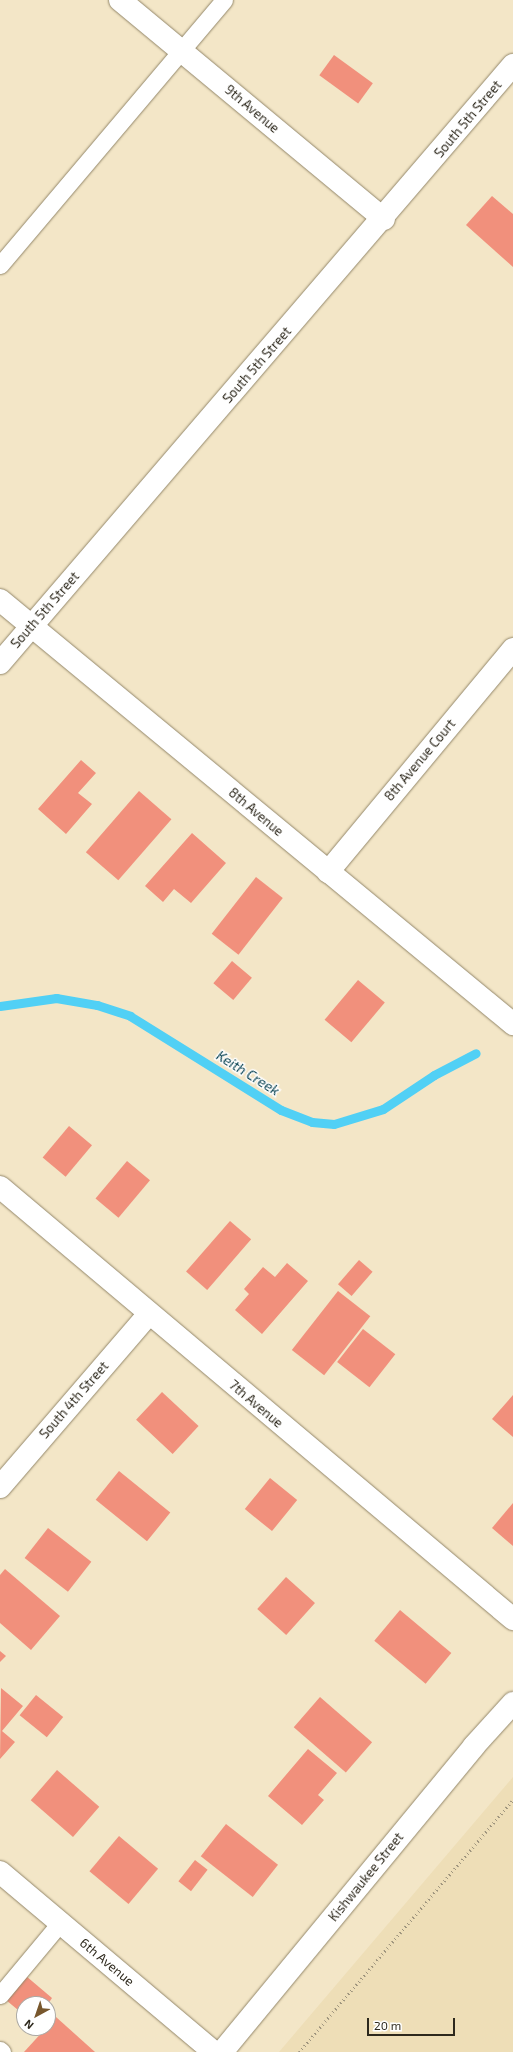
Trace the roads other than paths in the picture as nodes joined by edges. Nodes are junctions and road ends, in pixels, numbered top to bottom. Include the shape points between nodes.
1 (120, 0) edge
2 (224, 0) edge
3 (181, 50) junction
4 (513, 65) edge
5 (384, 219) junction
6 (0, 265) edge
7 (0, 600) edge
8 (31, 626) junction
9 (513, 649) edge
10 (0, 664) edge
11 (328, 872) junction
12 (513, 1024) edge
13 (0, 1187) edge
14 (149, 1314) junction
15 (0, 1486) edge
16 (513, 1619) edge
17 (513, 1703) edge
18 (0, 1872) edge
19 (60, 1923) junction
20 (0, 1995) edge
21 (214, 2052) edge
22 (222, 2052) edge

1 - 3 street, 9th Avenue
2 - 3 lane
3 - 5 street, 9th Avenue
3 - 6 lane
4 - 5 street, South 5th Street
5 - 8 street, South 5th Street
7 - 8 street, 8th Avenue
8 - 10 street, South 5th Street
8 - 11 street, 8th Avenue
9 - 11 street, 8th Avenue Court
11 - 12 street, 8th Avenue
13 - 14 street, 7th Avenue
14 - 15 street, South 4th Street
14 - 16 street, 7th Avenue
17 - 22 street, Kishwaukee Street via 469,1752
18 - 19 street, 6th Avenue
19 - 20 lane
19 - 21 street, 6th Avenue

